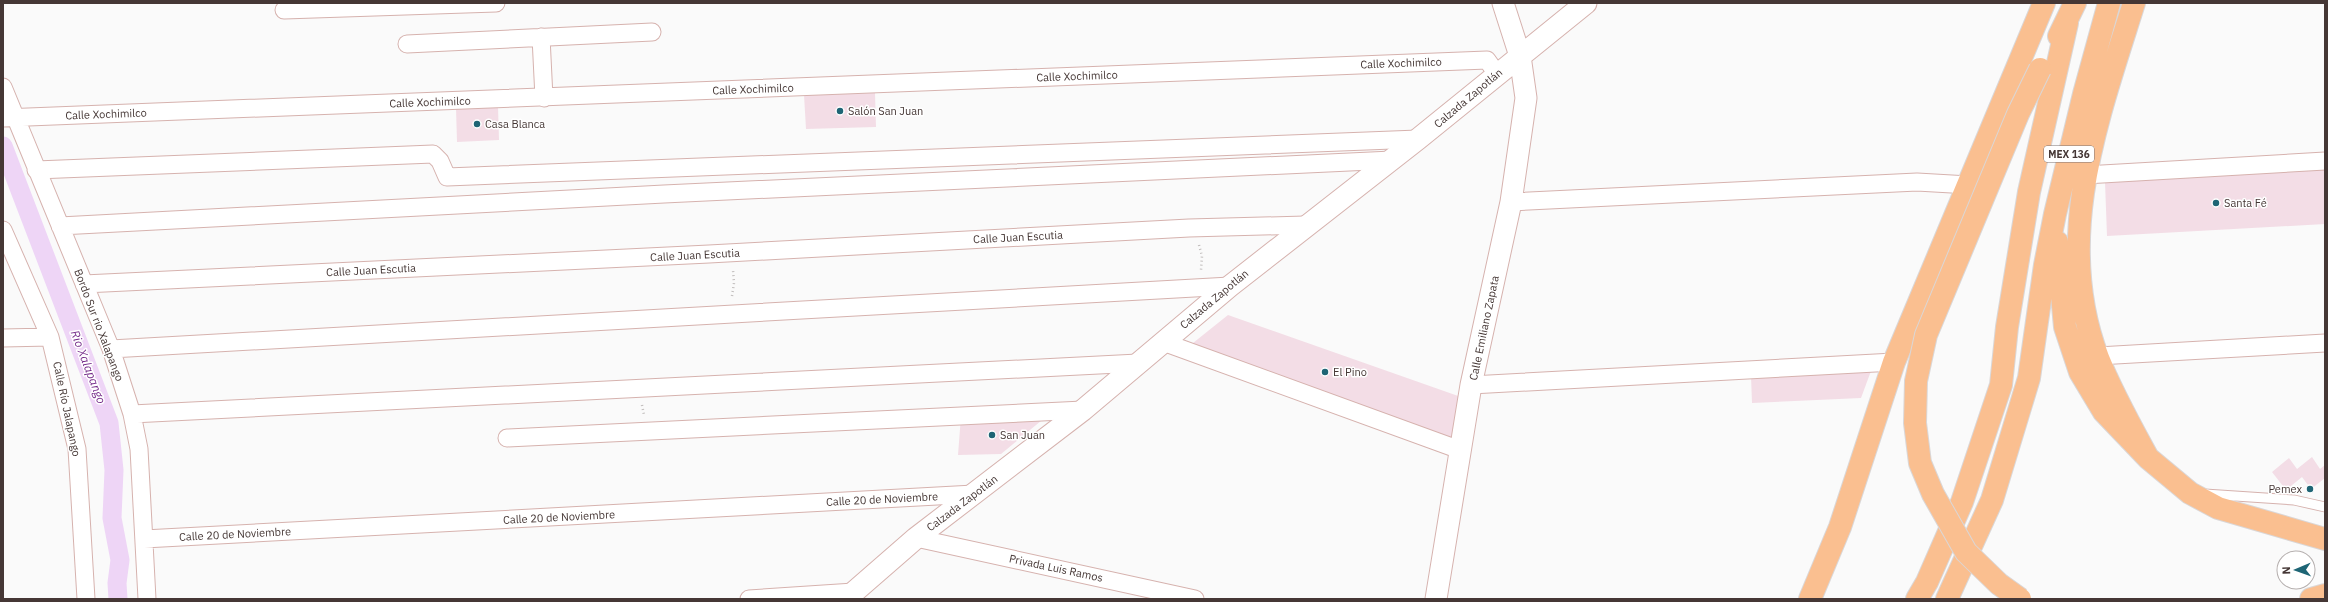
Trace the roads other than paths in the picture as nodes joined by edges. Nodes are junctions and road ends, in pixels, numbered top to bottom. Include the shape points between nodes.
1 (496, 3) edge
2 (1503, 3) edge
3 (1586, 3) edge
4 (2044, 3) edge
5 (2075, 3) edge
6 (2109, 3) edge
7 (2134, 3) edge
8 (284, 10) dead end
9 (2066, 23) junction
10 (652, 32) dead end
11 (541, 37) junction
12 (406, 44) dead end
13 (1520, 56) junction
14 (1497, 74) junction
15 (3, 87) edge
16 (544, 98) junction
17 (10, 118) edge
18 (1418, 139) junction
19 (1392, 160) junction
20 (2325, 161) edge
21 (36, 170) junction
22 (2085, 175) junction
23 (1969, 185) junction
24 (1511, 202) junction
25 (2055, 214) junction
26 (1305, 225) junction
27 (60, 226) junction
28 (3, 230) edge
29 (84, 284) junction
30 (1230, 286) junction
31 (50, 337) junction
32 (3, 338) edge
33 (1163, 342) junction
34 (2325, 343) edge
35 (111, 349) junction
36 (2098, 356) junction
37 (1894, 362) junction
38 (1138, 363) junction
39 (1471, 385) junction
40 (1083, 410) junction
41 (132, 414) junction
42 (507, 438) dead end
43 (1460, 450) junction
44 (2148, 458) junction
45 (2190, 493) junction
46 (974, 494) junction
47 (2325, 507) edge
48 (916, 538) junction
49 (144, 539) junction
50 (2325, 539) edge
51 (850, 595) edge
52 (2325, 595) edge
53 (86, 599) edge
54 (147, 599) edge
55 (749, 599) edge
56 (1195, 599) edge
57 (1436, 599) edge
58 (1810, 599) edge
59 (1917, 599) edge
60 (1947, 599) edge
61 (2020, 599) edge
62 (2311, 599) edge

1 - 8 street
2 - 13 street, Calle Emiliano Zapata
3 - 13 street, Calzada Zapotlán
4 - 23 highway
5 - 9 highway
6 - 25 highway, MEX 136
7 - 22 highway via 2096,126
9 - 59 highway via 2029,192 2000,385 1962,502
9 - 61 highway, bridge via 2018,114 1926,335 1916,381 1915,423 1920,463 1933,494 1966,552 1999,584
10 - 11 street
11 - 12 street
11 - 16 street
13 - 14 street, Calzada Zapotlán
13 - 24 street, Calle Emiliano Zapata via 1526,98
14 - 16 street, Calle Xochimilco via 1486,60
14 - 18 street, Calzada Zapotlán
15 - 17 street, Bordo Sur rio Xalapango
16 - 17 street, Calle Xochimilco
17 - 21 street, Bordo Sur rio Xalapango
18 - 19 street, Calzada Zapotlán
18 - 21 street via 447,177 440,161 433,154
19 - 26 street, Calzada Zapotlán
19 - 27 street via 664,194
20 - 22 street
21 - 27 street, Bordo Sur rio Xalapango
22 - 36 highway via 2078,235 2079,276 2086,316
23 - 24 street via 1917,182
23 - 37 highway
24 - 39 street, Calle Emiliano Zapata
25 - 44 highway via 2065,327 2080,372 2104,412
25 - 60 highway via 2029,378 1992,500
26 - 29 street, Calle Juan Escutia via 1189,228
26 - 30 street, Calzada Zapotlán
27 - 29 street, Bordo Sur rio Xalapango
28 - 31 street, Calle Río Jalapango
29 - 35 street, Bordo Sur rio Xalapango
30 - 33 street, Calzada Zapotlán
30 - 35 street
31 - 32 street
31 - 53 street, Calle Río Jalapango via 77,449
33 - 38 street, Calzada Zapotlán
33 - 43 street
34 - 36 street
35 - 41 street, Bordo Sur rio Xalapango
36 - 44 highway via 2116,398
37 - 39 street
37 - 58 highway via 1840,527
38 - 40 street, Calzada Zapotlán
38 - 41 street
39 - 43 street, Calle Emiliano Zapata
40 - 42 street
40 - 46 street, Calzada Zapotlán
41 - 49 street, Bordo Sur rio Xalapango via 140,449
43 - 57 street, Calle Emiliano Zapata
44 - 45 highway
45 - 47 lane via 2294,500
45 - 50 highway via 2218,508
46 - 48 street, Calzada Zapotlán
46 - 49 street, Calle 20 de Noviembre
48 - 51 street, Calzada Zapotlán
48 - 56 street, Privada Luis Ramos
49 - 54 street, Bordo Sur rio Xalapango
51 - 55 street
52 - 62 highway

